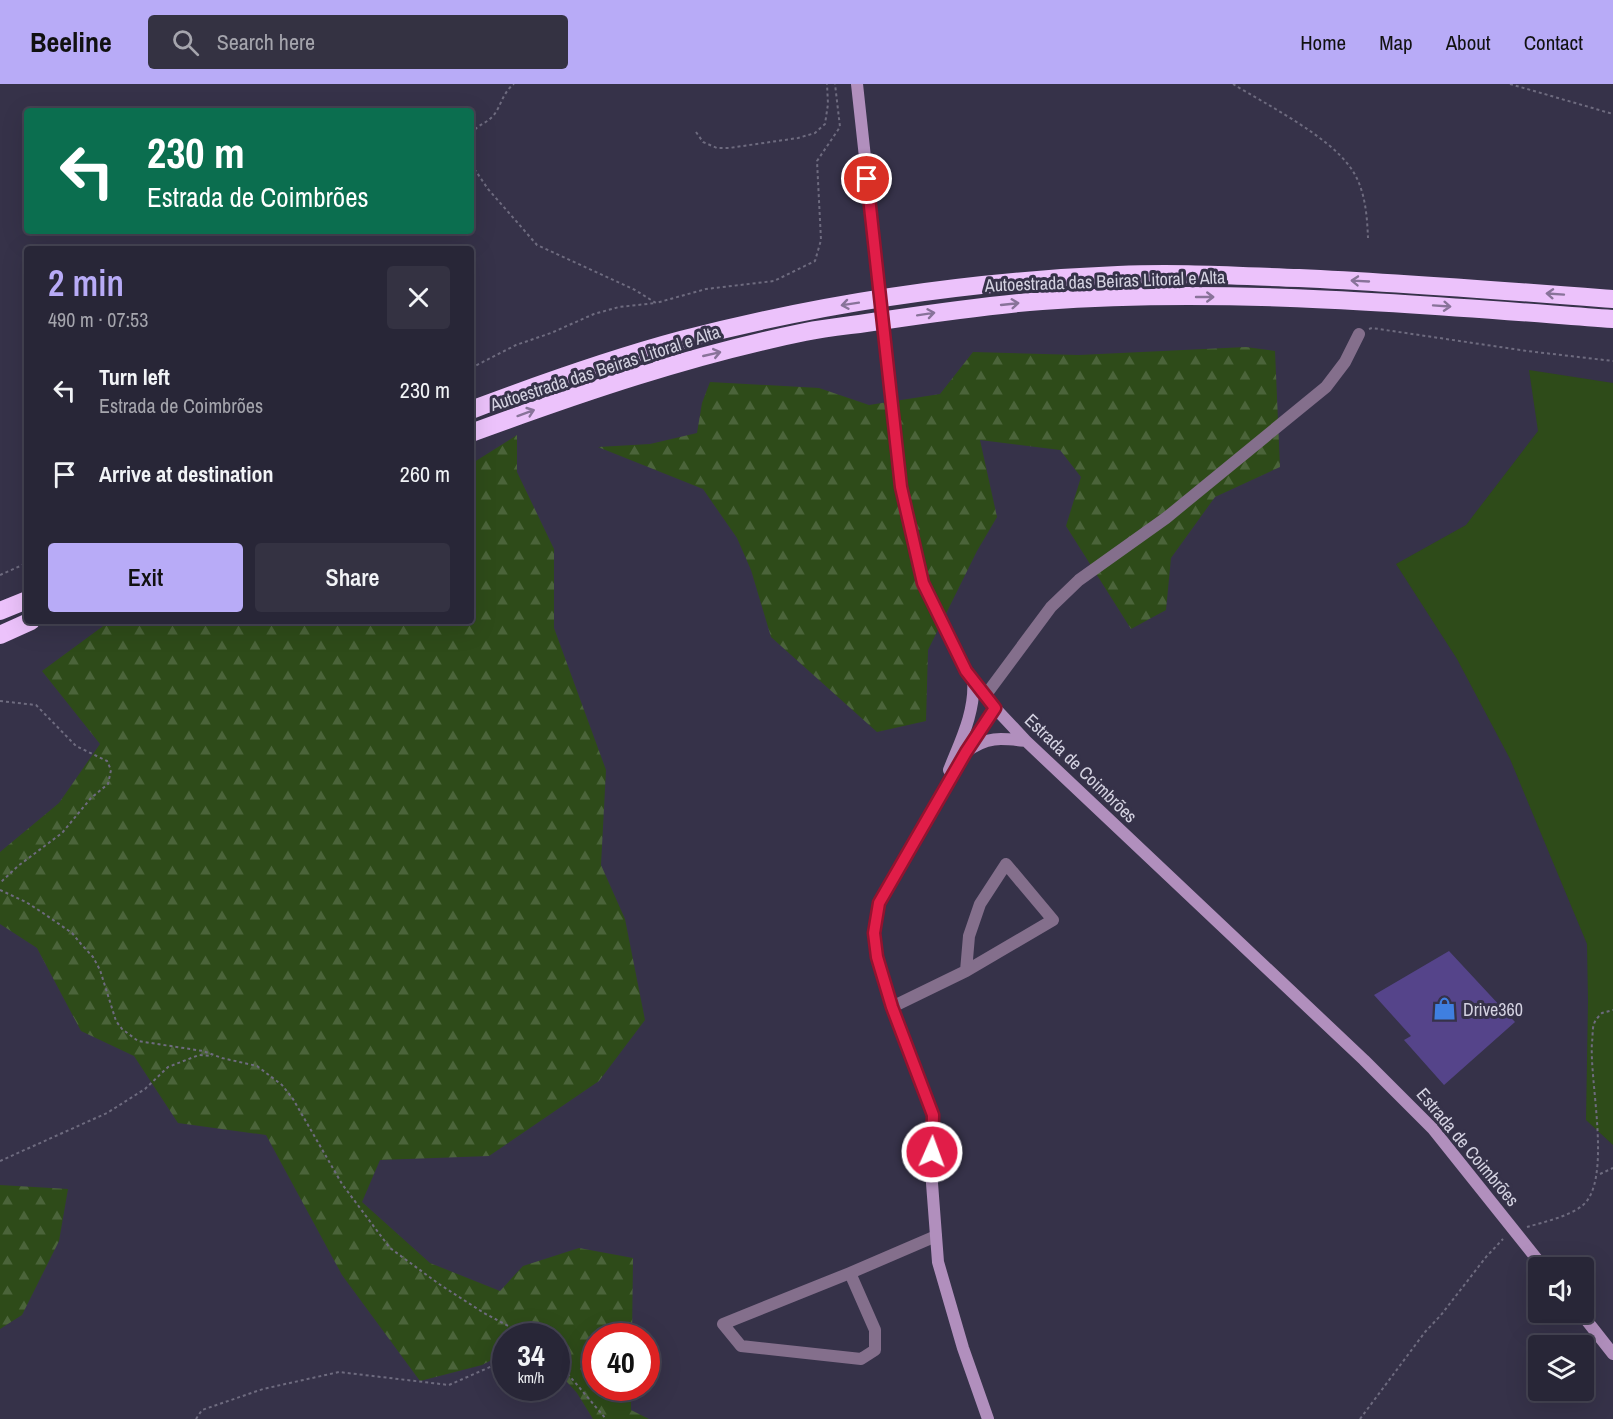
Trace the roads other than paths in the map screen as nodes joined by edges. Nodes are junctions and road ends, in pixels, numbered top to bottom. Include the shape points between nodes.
1 (857, 84) edge
2 (1613, 299) edge
3 (1613, 319) edge
4 (1359, 334) road end
5 (474, 409) edge
6 (474, 432) edge
7 (24, 601) edge
8 (0, 611) edge
9 (24, 624) edge
10 (0, 635) edge
11 (973, 679) junction
12 (985, 696) junction
13 (995, 708) junction
14 (1026, 741) junction
15 (966, 752) junction
16 (931, 812) junction
17 (966, 971) junction
18 (892, 1007) junction
19 (936, 1236) junction
20 (1535, 1257) edge
21 (850, 1273) junction
22 (1589, 1323) edge
23 (1613, 1354) edge
24 (988, 1419) edge

1 - 11 street, Estrada de Coimbrões via 901,487 923,583
2 -> 5 highway, Autoestrada das Beiras Litoral e Alta via 1232,275 1122,274 1041,279 803,312 679,341
6 -> 3 highway, Autoestrada das Beiras Litoral e Alta via 686,360 806,332 952,310 1056,301 1233,297 1411,304
4 - 12 street via 1326,387 1166,518 1079,580 1051,607
7 - 8 highway
9 - 10 highway
11 - 12 street, Estrada de Coimbrões
11 - 16 street via 974,692 965,730
12 - 13 street, Estrada de Coimbrões
13 - 14 street, Estrada de Coimbrões
13 - 15 street
14 - 15 street via 1002,738 980,742
14 - 20 street, Estrada de Coimbrões via 1433,1129
15 - 16 street
16 - 18 street via 879,903 874,933 877,957
17 - 17 street via 1053,920 1006,864 980,904 969,936
17 - 18 street
18 - 19 street via 933,1115 931,1170
19 - 21 street
19 - 24 street via 938,1262
21 - 21 street via 875,1330 875,1350 861,1359 741,1346 723,1324
22 - 23 street

